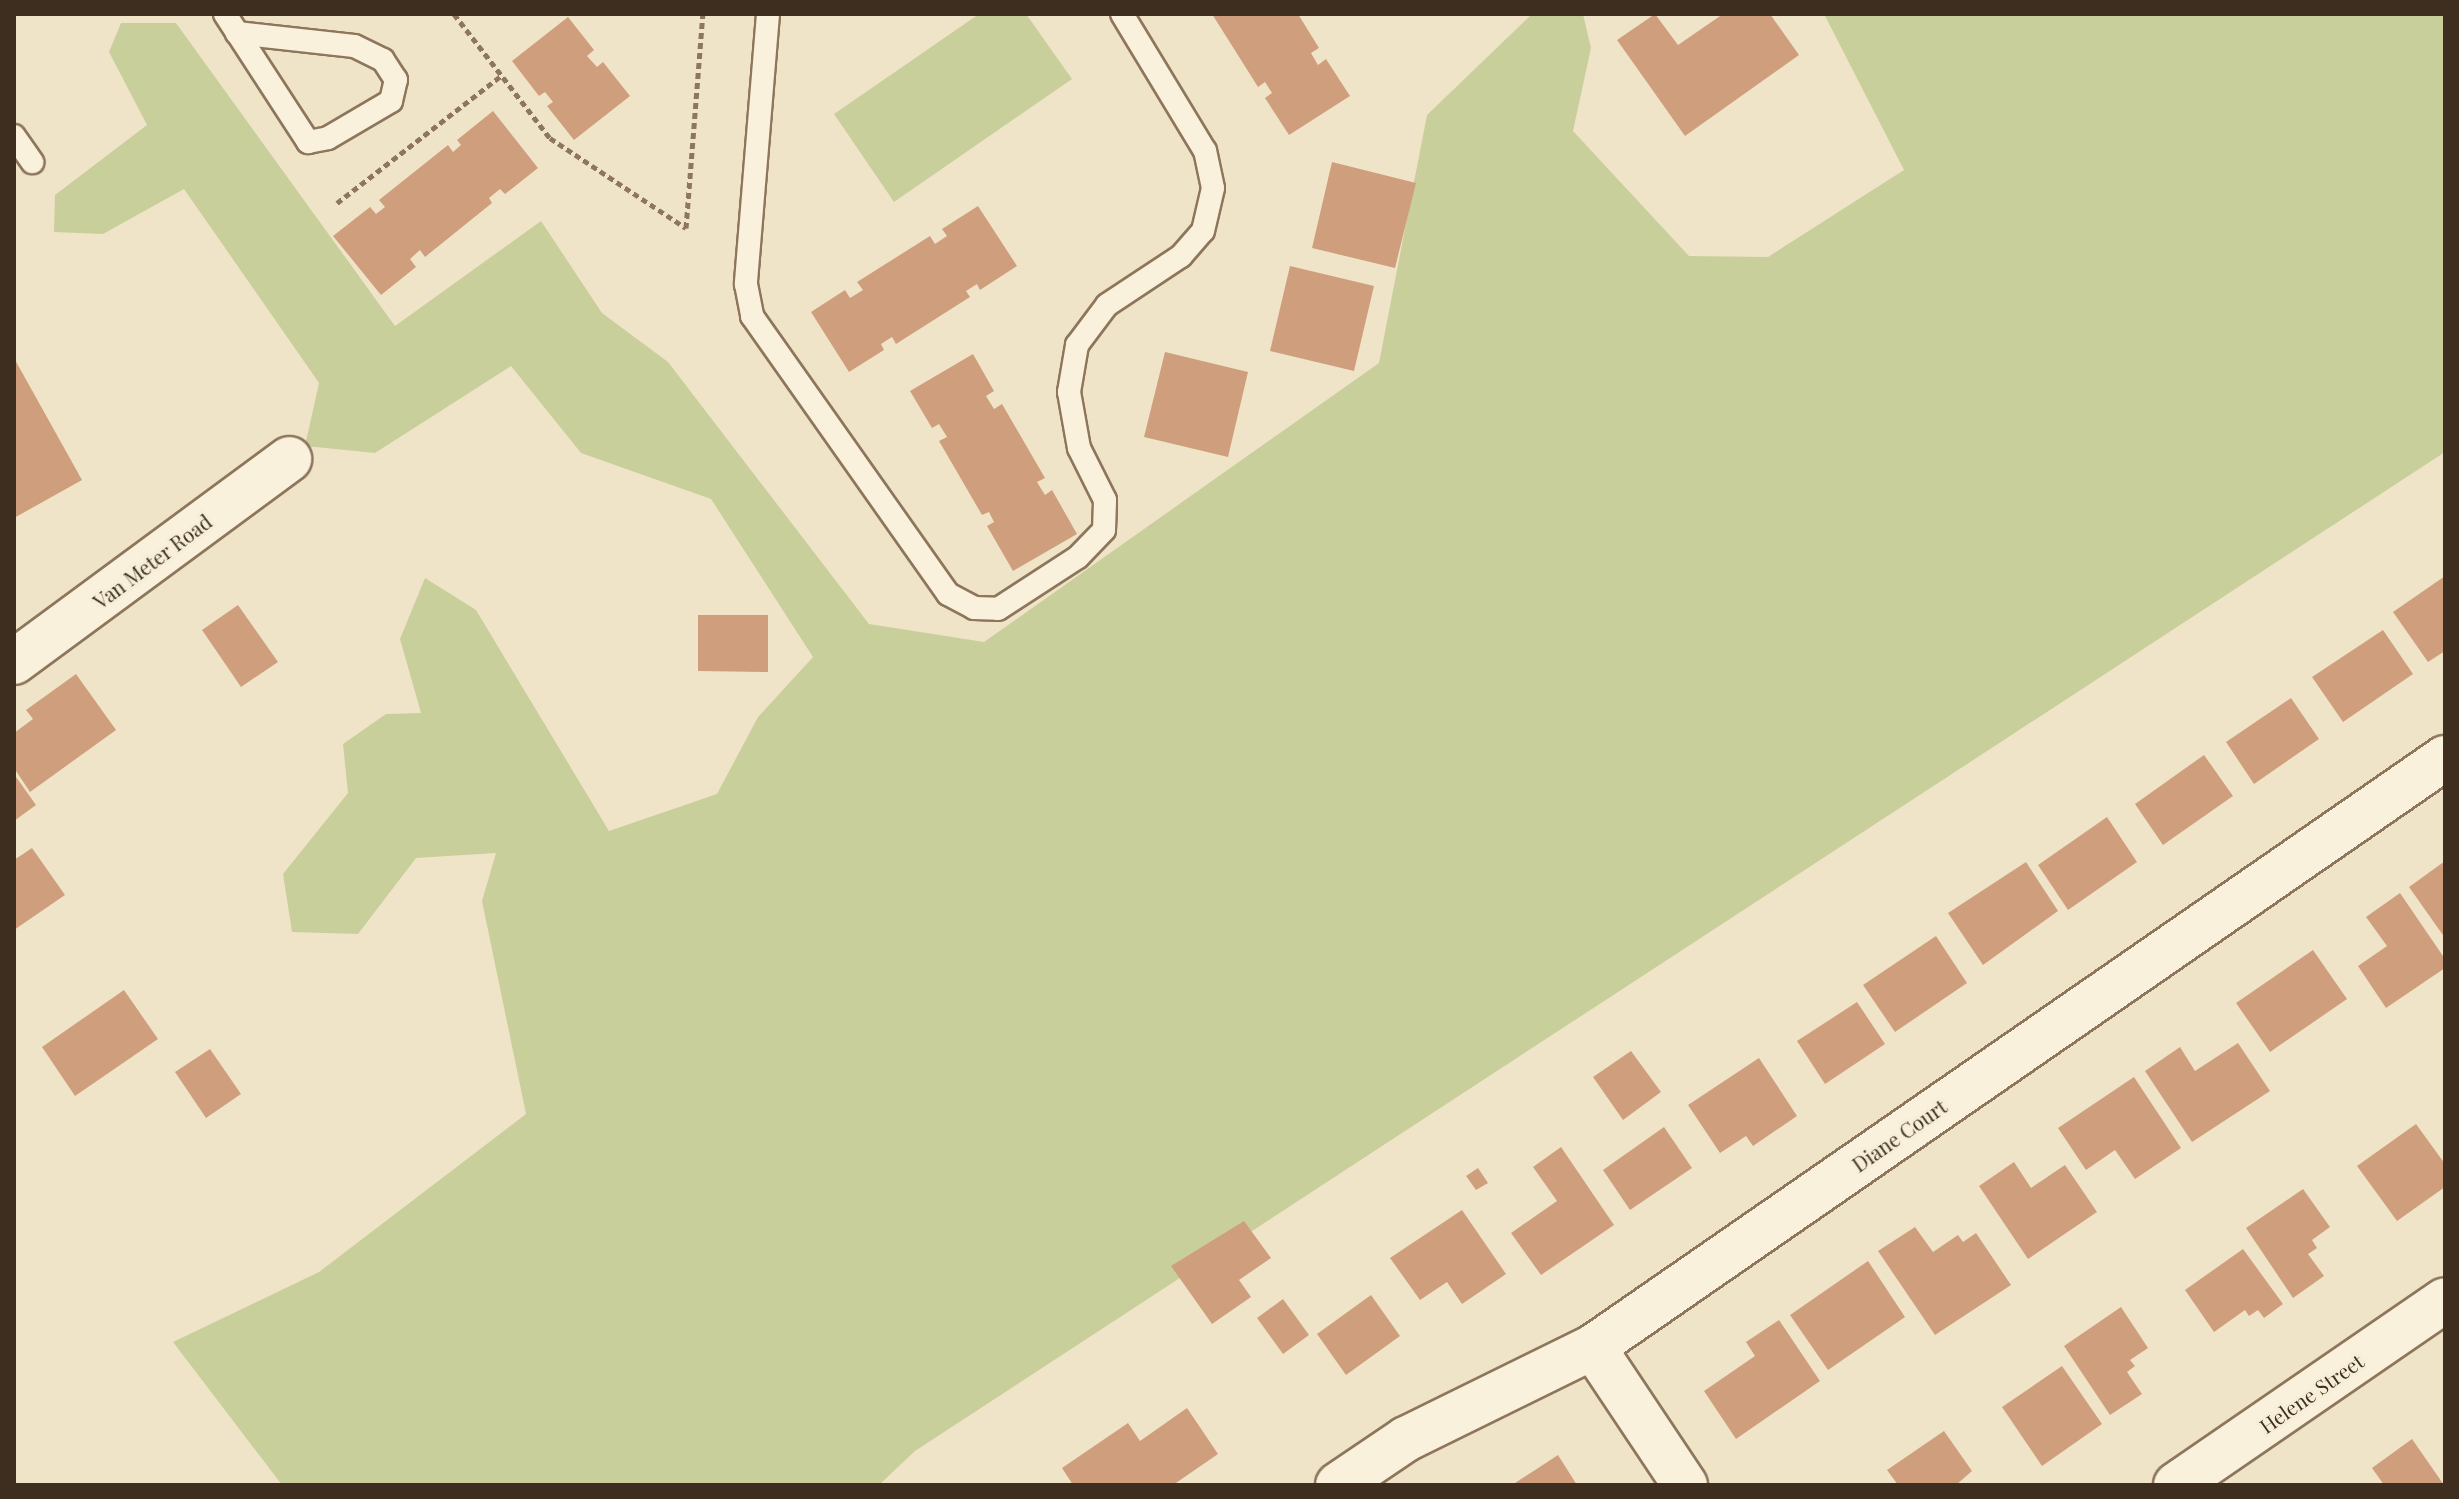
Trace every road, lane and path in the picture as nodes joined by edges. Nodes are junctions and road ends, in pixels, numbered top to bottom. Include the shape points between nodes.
1 (225, 14) edge
2 (454, 14) edge
3 (703, 14) edge
4 (768, 14) edge
5 (1122, 14) edge
6 (237, 33) junction
7 (501, 76) junction
8 (14, 136) edge
9 (32, 162) dead end
10 (337, 203) dead end
11 (289, 459) dead end
12 (14, 662) edge
13 (2445, 758) edge
14 (2445, 1300) edge
15 (1593, 1347) junction
16 (2222, 1472) edge
17 (1338, 1485) edge
18 (1685, 1485) edge
19 (2176, 1485) edge

1 - 6 lane
2 - 7 path
3 - 7 path via 686,228 550,138
4 - 5 lane via 746,284 752,316 948,594 974,608 998,609 1078,557 1104,530 1105,500 1079,448 1069,392 1077,345 1107,305 1181,256 1203,231 1213,188 1205,151
6 - 6 lane via 308,142 328,138 391,101 396,80 383,60 354,46
7 - 10 path
8 - 9 lane
11 - 12 street, Van Meter Road
13 - 15 street, Diane Court
14 - 16 street, Helene Street
15 - 17 street, Diane Court via 1406,1439
15 - 18 street
16 - 19 street, Helene Street

